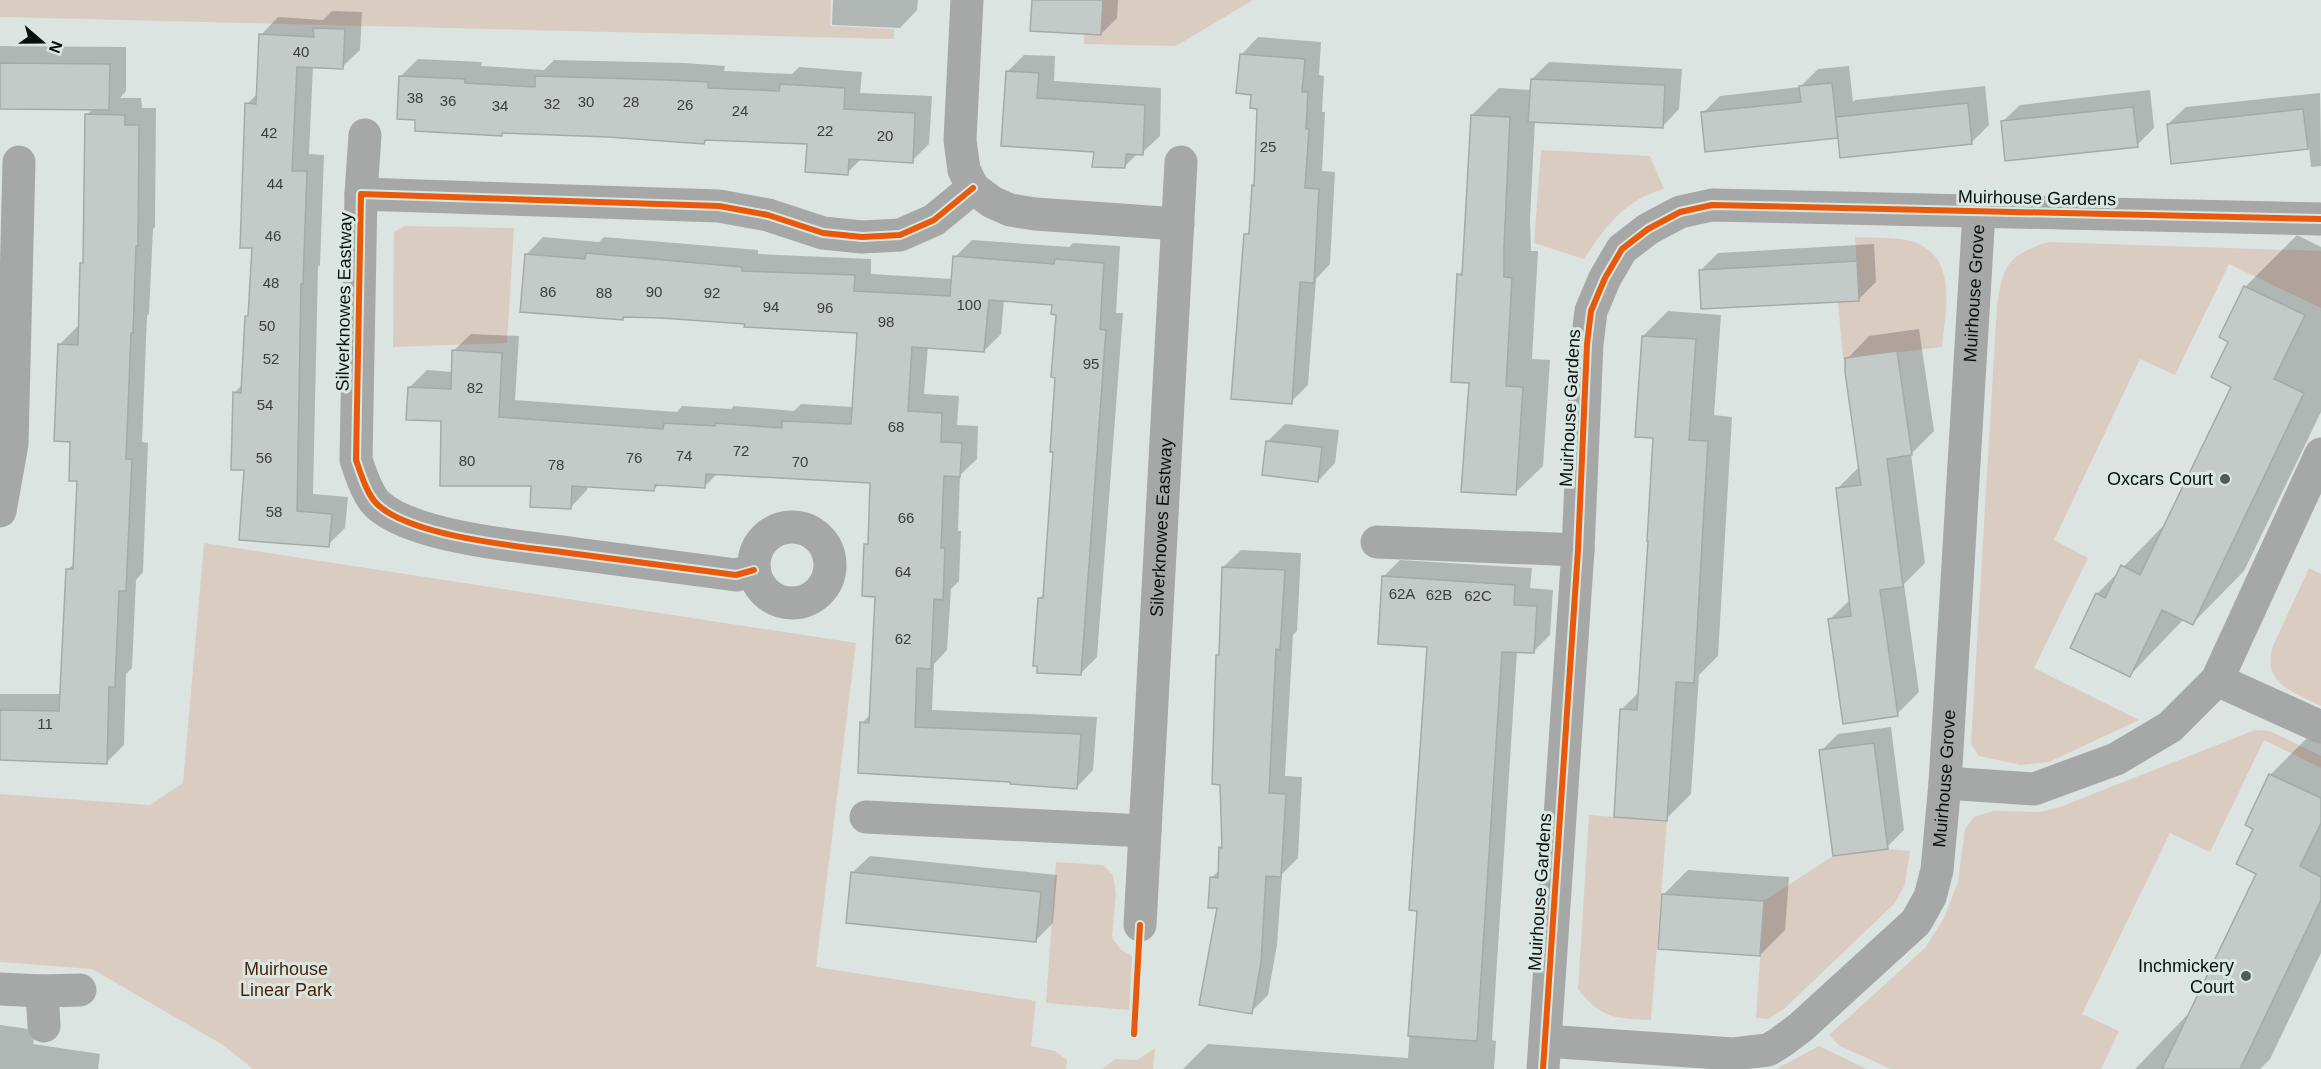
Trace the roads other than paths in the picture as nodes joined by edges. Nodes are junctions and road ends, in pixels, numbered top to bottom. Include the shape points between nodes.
1 (967, 0) edge
2 (365, 135) dead end
3 (19, 162) dead end
4 (1181, 162) dead end
5 (973, 188) junction
6 (361, 194) junction
7 (1979, 212) junction
8 (2321, 219) edge
9 (1178, 224) junction
10 (8, 246) edge
11 (2321, 454) edge
12 (0, 511) edge
13 (1377, 542) dead end
14 (1578, 550) junction
15 (754, 570) dead end
16 (2217, 680) junction
17 (2321, 727) edge
18 (1945, 783) junction
19 (866, 817) dead end
20 (1145, 831) junction
21 (1140, 925) dead end
22 (0, 989) edge
23 (80, 990) dead end
24 (42, 991) junction
25 (44, 1026) dead end
26 (1544, 1055) edge

1 - 5 street via 960,140 964,170
2 - 6 street, Silverknowes Eastway
3 - 10 street
4 - 9 street, Silverknowes Eastway
5 - 6 street, Silverknowes Eastway via 934,220 900,235 862,237 823,232 768,215 719,206
5 - 9 street via 992,202 1019,212
6 - 15 street, Silverknowes Eastway via 356,460 377,505 417,526 503,544 736,575
7 - 8 street, Muirhouse Gardens
7 - 14 street, Muirhouse Gardens via 1712,205 1680,212 1622,249 1591,311
7 - 18 street, Muirhouse Grove
9 - 20 street, Silverknowes Eastway
10 - 12 street via 12,444
11 - 16 street
13 - 14 street
14 - 26 street, Muirhouse Gardens
16 - 17 street
16 - 18 street via 2170,727 2116,759 2034,789
18 - 26 street, Muirhouse Grove via 1937,870 1930,897 1916,922 1781,1042 1768,1050 1733,1054
19 - 20 street
20 - 21 street, Silverknowes Eastway
22 - 24 street
23 - 24 street
24 - 25 street

